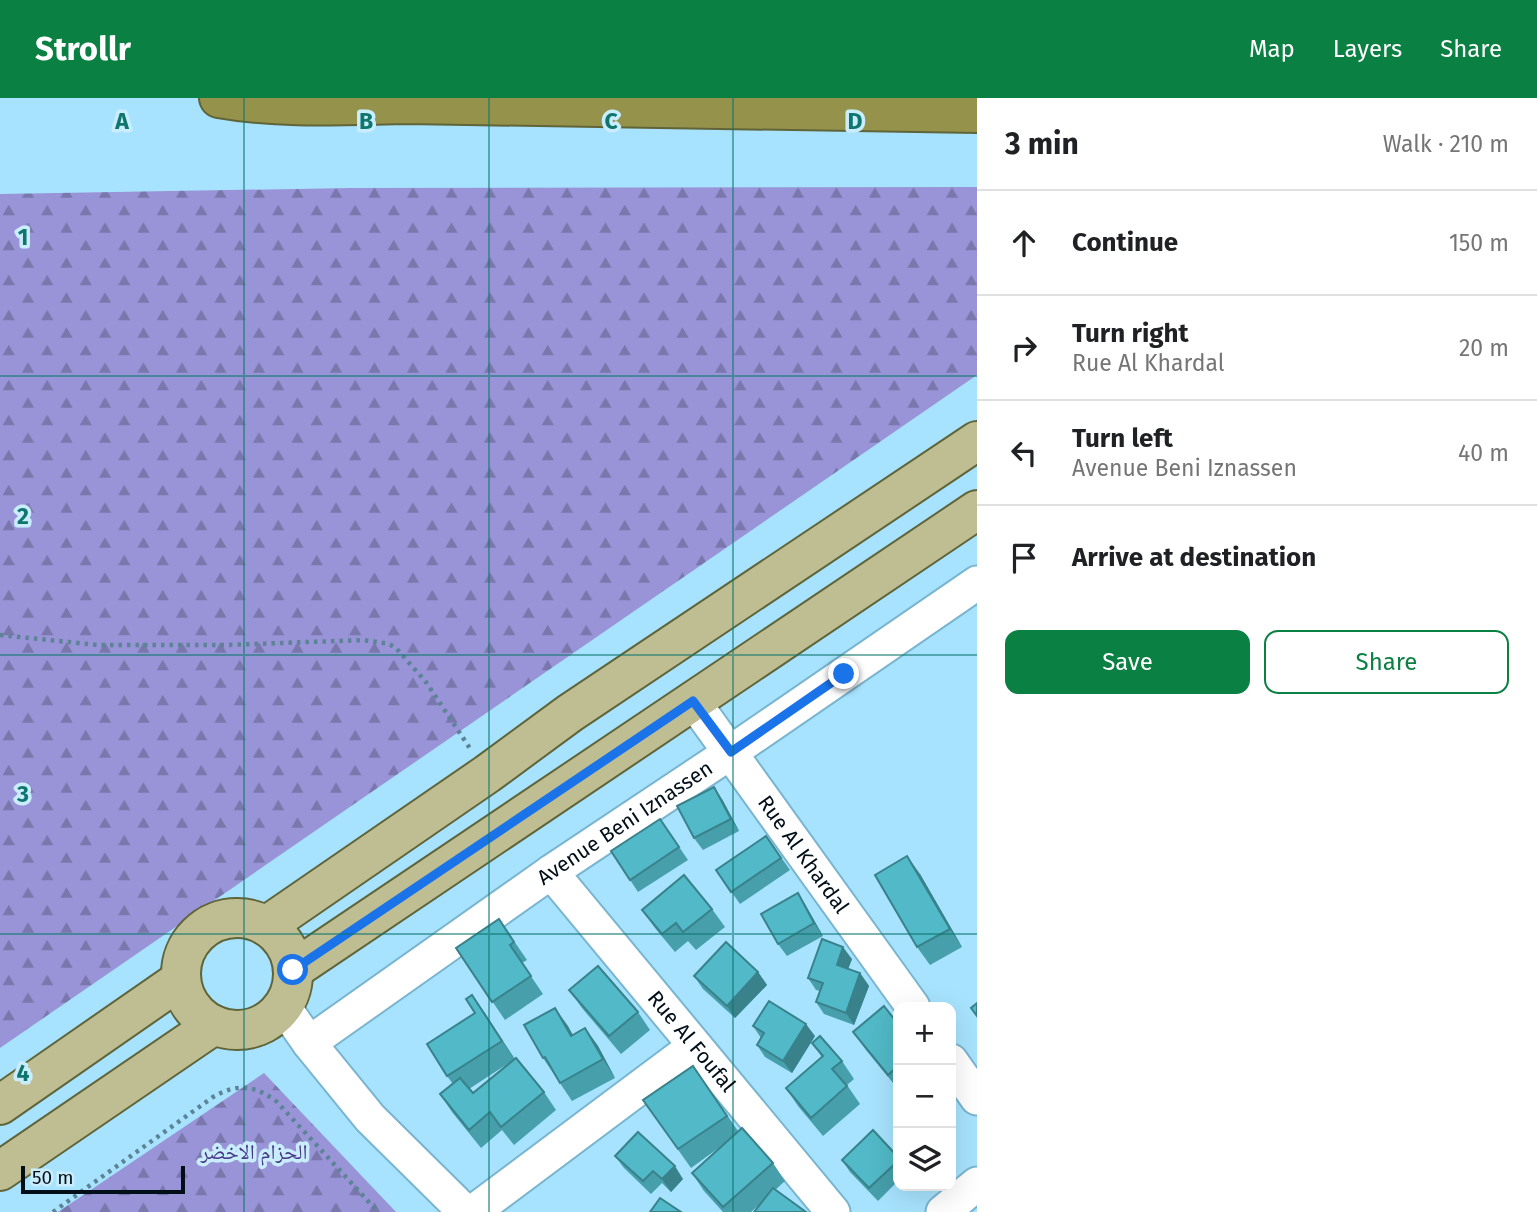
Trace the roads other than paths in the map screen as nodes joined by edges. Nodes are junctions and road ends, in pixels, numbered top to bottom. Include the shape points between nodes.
1 (219, 98) edge
2 (977, 113) edge
3 (977, 441) edge
4 (977, 510) edge
5 (977, 583) edge
6 (693, 701) junction
7 (731, 752) junction
8 (551, 872) junction
9 (266, 926) junction
10 (293, 970) junction
11 (180, 980) junction
12 (909, 1002) edge
13 (284, 1007) junction
14 (214, 1025) junction
15 (309, 1043) junction
16 (695, 1046) junction
17 (954, 1065) edge
18 (977, 1098) edge
19 (0, 1105) edge
20 (0, 1171) edge
21 (977, 1184) edge
22 (465, 1212) edge
23 (473, 1212) edge
24 (833, 1212) edge
25 (943, 1212) edge

1 - 2 highway via 317,105
3 - 9 main road via 570,713
4 - 6 main road
5 - 7 street, Avenue Beni Iznassen
6 - 7 street, Rue Al Khardal
6 - 10 main road
7 - 8 street, Avenue Beni Iznassen
7 - 12 street, Rue Al Khardal
8 - 15 street, Avenue Beni Iznassen
8 - 16 street, Rue Al Foufal
9 - 10 main road via 289,951
9 - 11 main road via 233,918 201,930 182,961
10 - 13 main road via 292,989
11 - 14 main road via 197,1015
11 - 19 main road
13 - 14 main road via 252,1030 232,1031
13 - 15 street
14 - 20 main road
15 - 22 street via 370,1118
16 - 23 street
16 - 24 street, Rue Al Foufal
17 - 18 street
21 - 25 street

